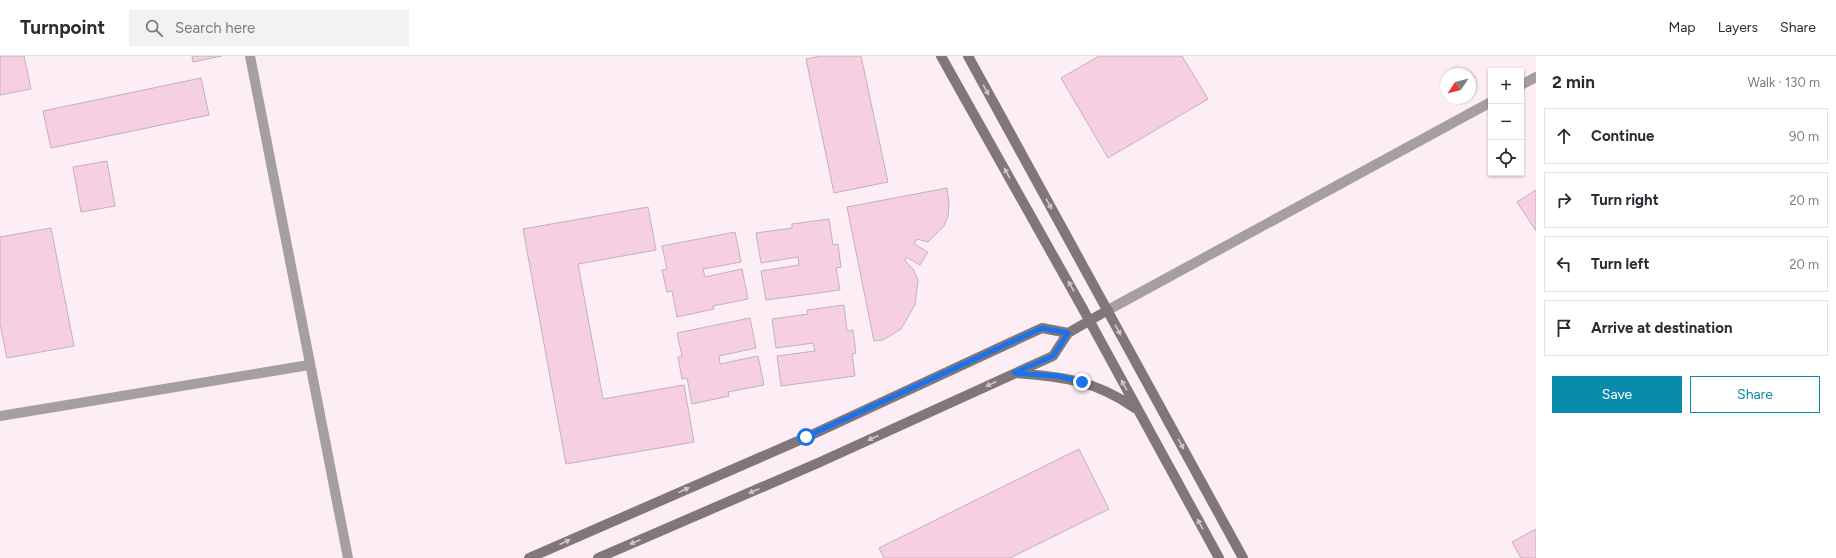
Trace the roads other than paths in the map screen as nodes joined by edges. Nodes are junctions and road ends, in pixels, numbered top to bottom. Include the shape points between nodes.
1 (250, 56) edge
2 (941, 56) edge
3 (968, 56) edge
4 (1536, 77) edge
5 (1524, 83) edge
6 (1488, 104) edge
7 (1108, 310) junction
8 (1089, 321) junction
9 (1068, 333) junction
10 (309, 365) junction
11 (1014, 373) junction
12 (1137, 409) junction
13 (0, 416) edge
14 (348, 558) edge
15 (529, 558) edge
16 (598, 558) edge
17 (1219, 558) edge
18 (1243, 558) edge

1 - 10 street
8 -> 2 street
3 -> 7 street
4 - 5 street
6 - 7 street
7 - 8 street
7 -> 18 street
8 - 9 street
12 -> 8 street
9 - 11 street via 1053,356
15 -> 9 street via 806,437 1042,328
10 - 13 street
10 - 14 street
11 - 12 street via 1058,376 1082,382
11 -> 16 street via 818,463
17 -> 12 street

